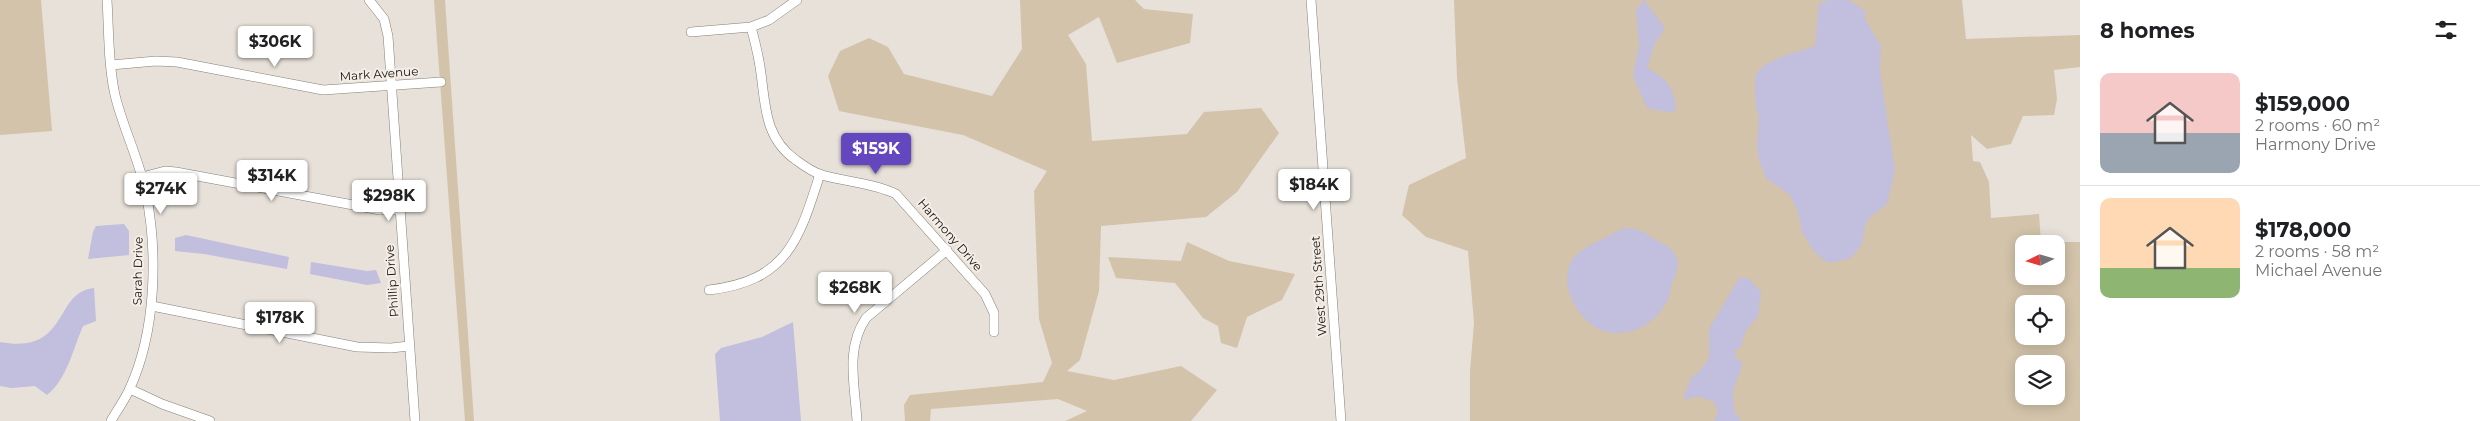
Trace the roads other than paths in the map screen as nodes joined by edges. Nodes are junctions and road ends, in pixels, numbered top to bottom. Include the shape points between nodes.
1 (106, 0) edge
2 (369, 0) edge
3 (797, 0) edge
4 (1311, 0) edge
5 (751, 27) junction
6 (691, 32) dead end
7 (111, 65) junction
8 (441, 82) dead end
9 (393, 85) junction
10 (820, 174) junction
11 (142, 177) junction
12 (400, 210) junction
13 (947, 250) junction
14 (709, 290) dead end
15 (152, 306) junction
16 (994, 332) dead end
17 (409, 346) junction
18 (130, 389) junction
19 (111, 421) edge
20 (210, 421) edge
21 (415, 421) edge
22 (857, 421) edge
23 (1341, 421) edge

1 - 7 street, Sarah Drive
2 - 9 street, Phillip Drive via 384,19
3 - 5 street via 769,20
4 - 23 street, West 29th Street
5 - 6 street
5 - 10 street, Harmony Drive via 771,132 785,152
7 - 9 street, Mark Avenue via 177,62 323,90
7 - 11 street, Sarah Drive via 120,117
8 - 9 street, Mark Avenue
9 - 12 street, Phillip Drive
10 - 13 street, Harmony Drive via 876,186 896,194
10 - 14 street via 804,224 793,246 754,279 732,287
11 - 12 street via 176,172 380,210
11 - 15 street, Sarah Drive via 152,234
12 - 17 street, Phillip Drive
13 - 16 street, Harmony Drive via 985,294 994,313
13 - 22 street via 866,318 858,330 853,344
15 - 17 street via 357,347
15 - 18 street, Sarah Drive via 140,362
17 - 21 street, Phillip Drive
18 - 19 street, Sarah Drive
18 - 20 street

